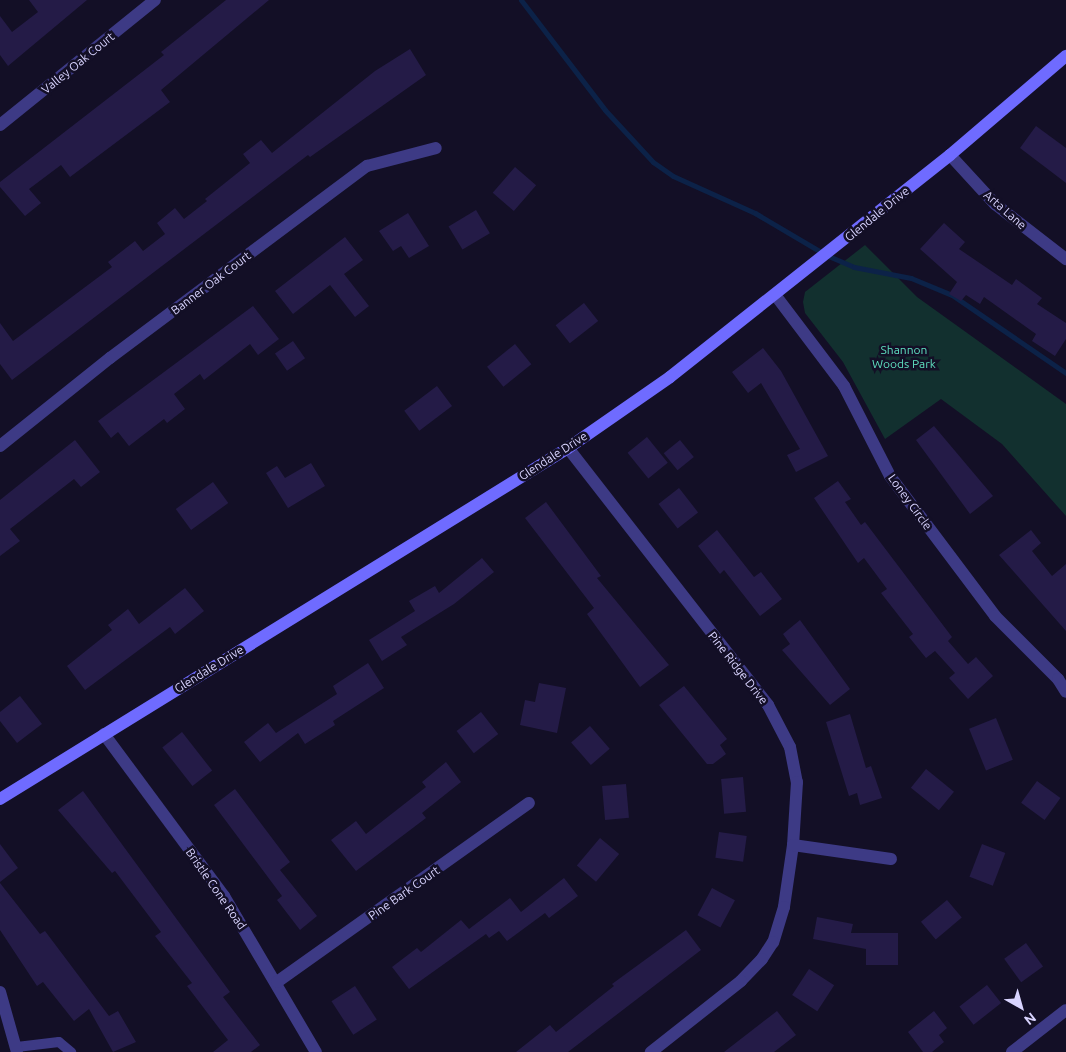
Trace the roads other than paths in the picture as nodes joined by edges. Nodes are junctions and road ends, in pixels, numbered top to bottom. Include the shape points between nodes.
1 (155, 0) edge
2 (1066, 56) edge
3 (0, 125) edge
4 (436, 148) dead end
5 (950, 155) junction
6 (1066, 259) edge
7 (776, 296) junction
8 (0, 446) edge
9 (568, 448) junction
10 (1066, 692) edge
11 (104, 734) junction
12 (0, 799) edge
13 (529, 804) dead end
14 (793, 845) junction
15 (891, 859) dead end
16 (277, 982) junction
17 (0, 992) edge
18 (1066, 1010) edge
19 (17, 1050) edge
20 (71, 1052) edge
21 (316, 1052) edge
22 (651, 1052) edge
23 (1012, 1052) edge

1 - 3 street, Valley Oak Court
2 - 5 street, Glendale Drive
4 - 8 street, Banner Oak Court via 367,166 110,358
5 - 6 street, Arta Lane via 995,204
5 - 7 street, Glendale Drive
7 - 9 street, Glendale Drive via 670,377
7 - 10 street, Loney Circle via 844,386 890,476 996,616 1058,679
9 - 11 street, Glendale Drive
9 - 14 street, Pine Ridge Drive via 768,705 790,747 797,782
11 - 12 street, Glendale Drive
11 - 16 street, Bristle Cone Road via 224,896
13 - 16 street, Pine Bark Court
14 - 15 street
14 - 22 street, Pine Ridge Drive via 784,906 773,942 762,959 741,981
16 - 21 street, Bristle Cone Road
17 - 19 street
18 - 23 street
19 - 20 lane via 59,1042

